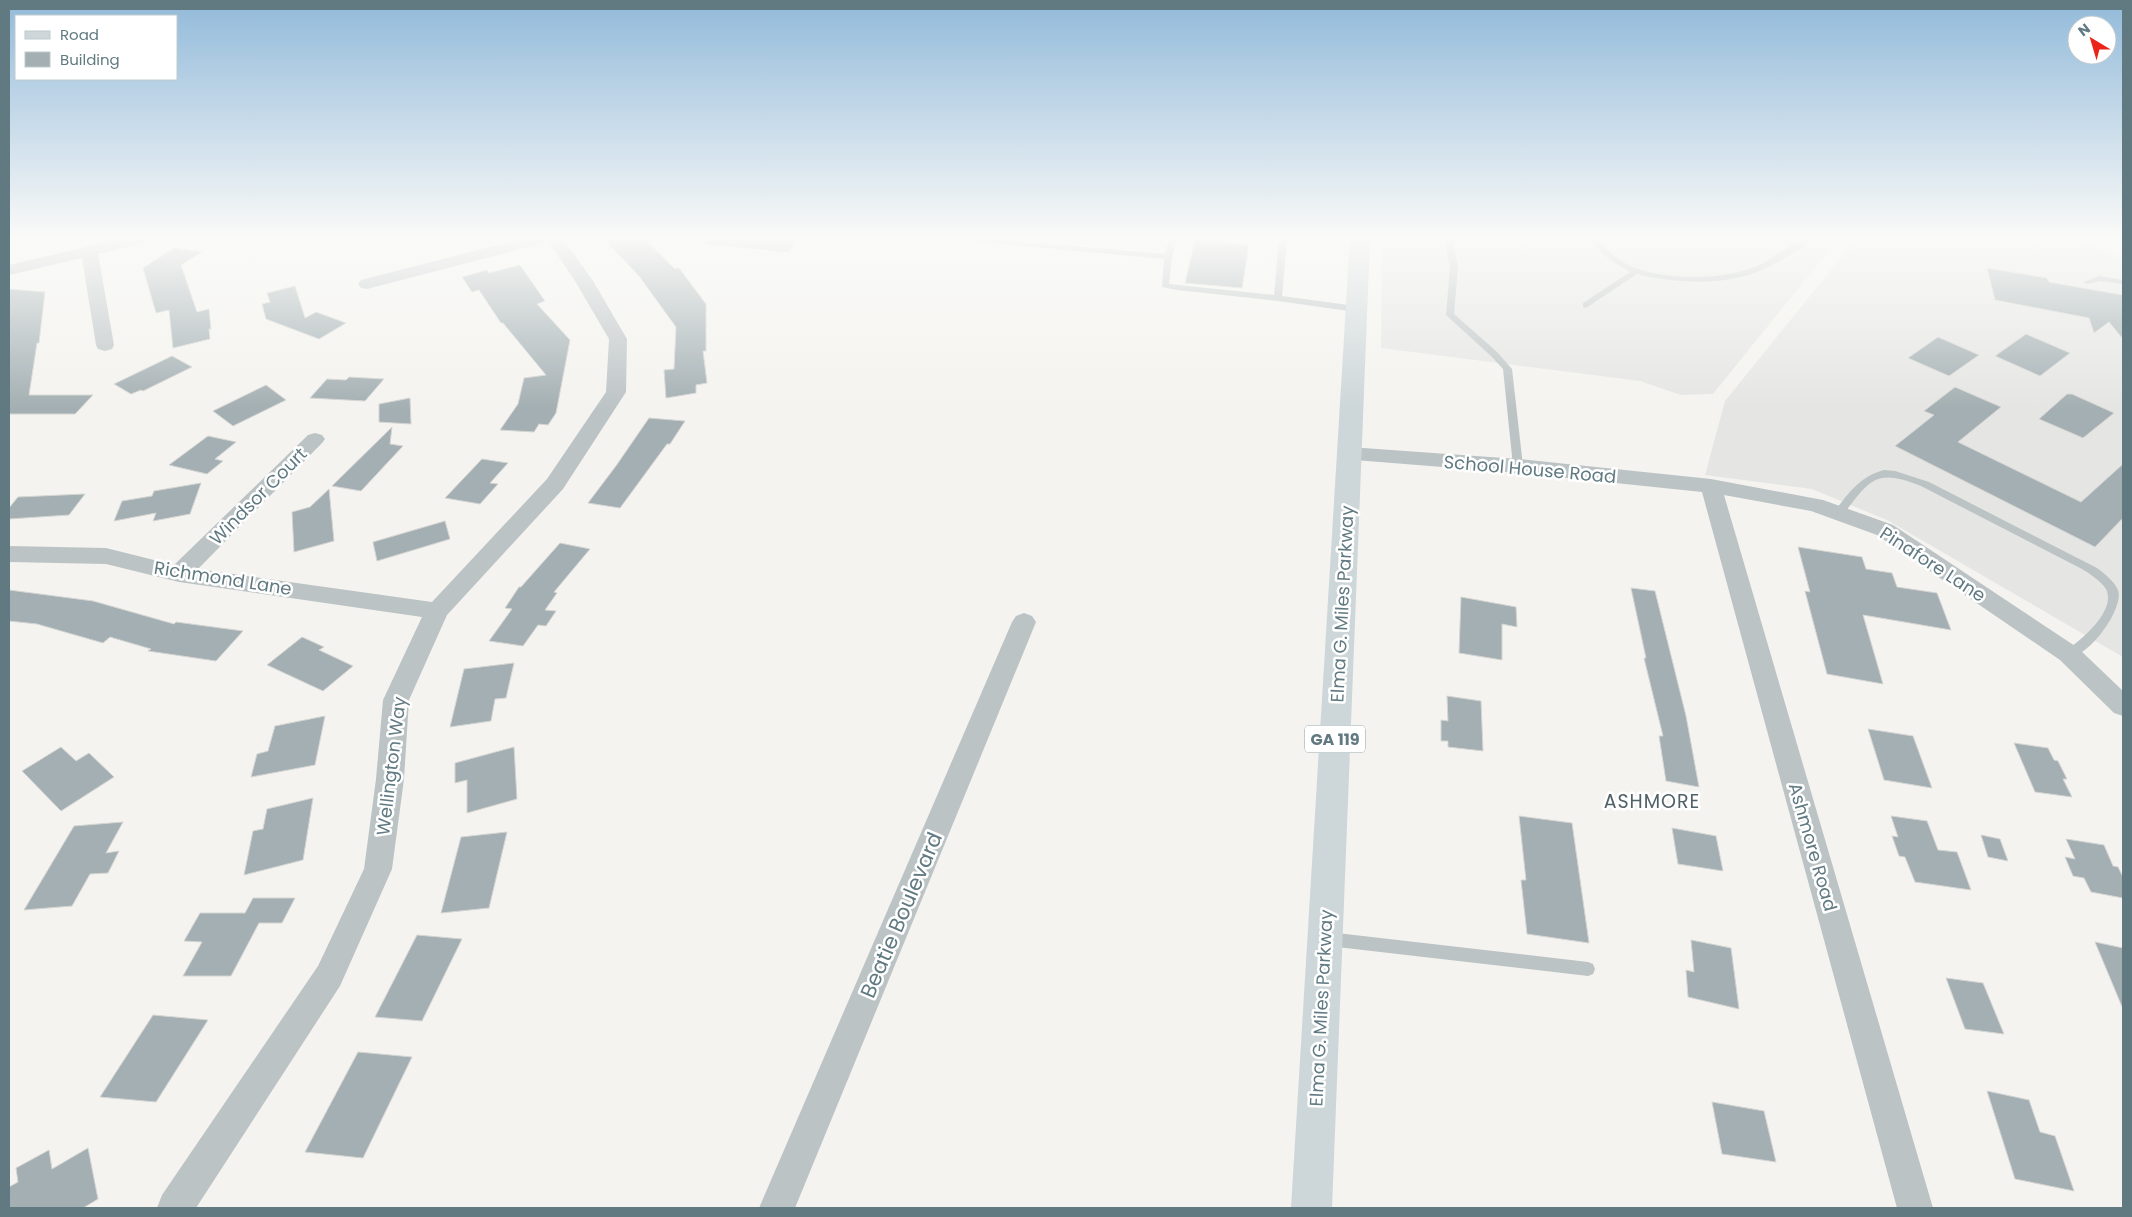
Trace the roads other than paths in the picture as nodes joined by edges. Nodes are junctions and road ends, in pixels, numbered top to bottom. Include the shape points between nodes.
1 (97, 296) edge
2 (593, 296) edge
3 (1256, 296) edge
4 (1357, 296) edge
5 (1452, 296) edge
6 (1600, 296) edge
7 (1278, 298) joint
8 (1586, 305) dead end
9 (1356, 309) junction
10 (105, 345) dead end
11 (316, 439) dead end
12 (1349, 454) junction
13 (1518, 466) junction
14 (1711, 486) junction
15 (1839, 513) junction
16 (9, 554) edge
17 (179, 574) junction
18 (438, 611) junction
19 (1024, 622) dead end
20 (2069, 654) junction
21 (2123, 706) edge
22 (1324, 938) junction
23 (1588, 969) dead end
24 (175, 1208) edge
25 (777, 1208) edge
26 (1311, 1208) edge
27 (1915, 1208) edge

1 - 10 street
2 - 18 street, Wellington Way via 618,339 616,392 555,484
3 - 7 lane
4 - 9 main road, Elma G. Miles Parkway / GA 119
5 - 13 lane via 1450,315 1507,369
6 - 8 lane
7 - 9 lane
9 - 12 main road, Elma G. Miles Parkway / GA 119
11 - 17 street, Windsor Court
12 - 13 street, School House Road
12 - 22 main road, Elma G. Miles Parkway / GA 119
13 - 14 street, School House Road
14 - 15 street, Pinafore Lane via 1815,505
14 - 27 street, Ashmore Road
15 - 20 street, Pinafore Lane via 1885,530
15 - 20 lane via 1870,476 1882,473 1899,475 1925,484 2086,566 2112,590 2112,603 2095,633
16 - 17 street, Richmond Lane via 106,556
17 - 18 street, Richmond Lane
18 - 24 street, Wellington Way via 396,700 390,780 378,869 329,976
19 - 25 street, Beatie Boulevard
20 - 21 street, Pinafore Lane
22 - 23 lane
22 - 26 main road, Elma G. Miles Parkway / GA 119

